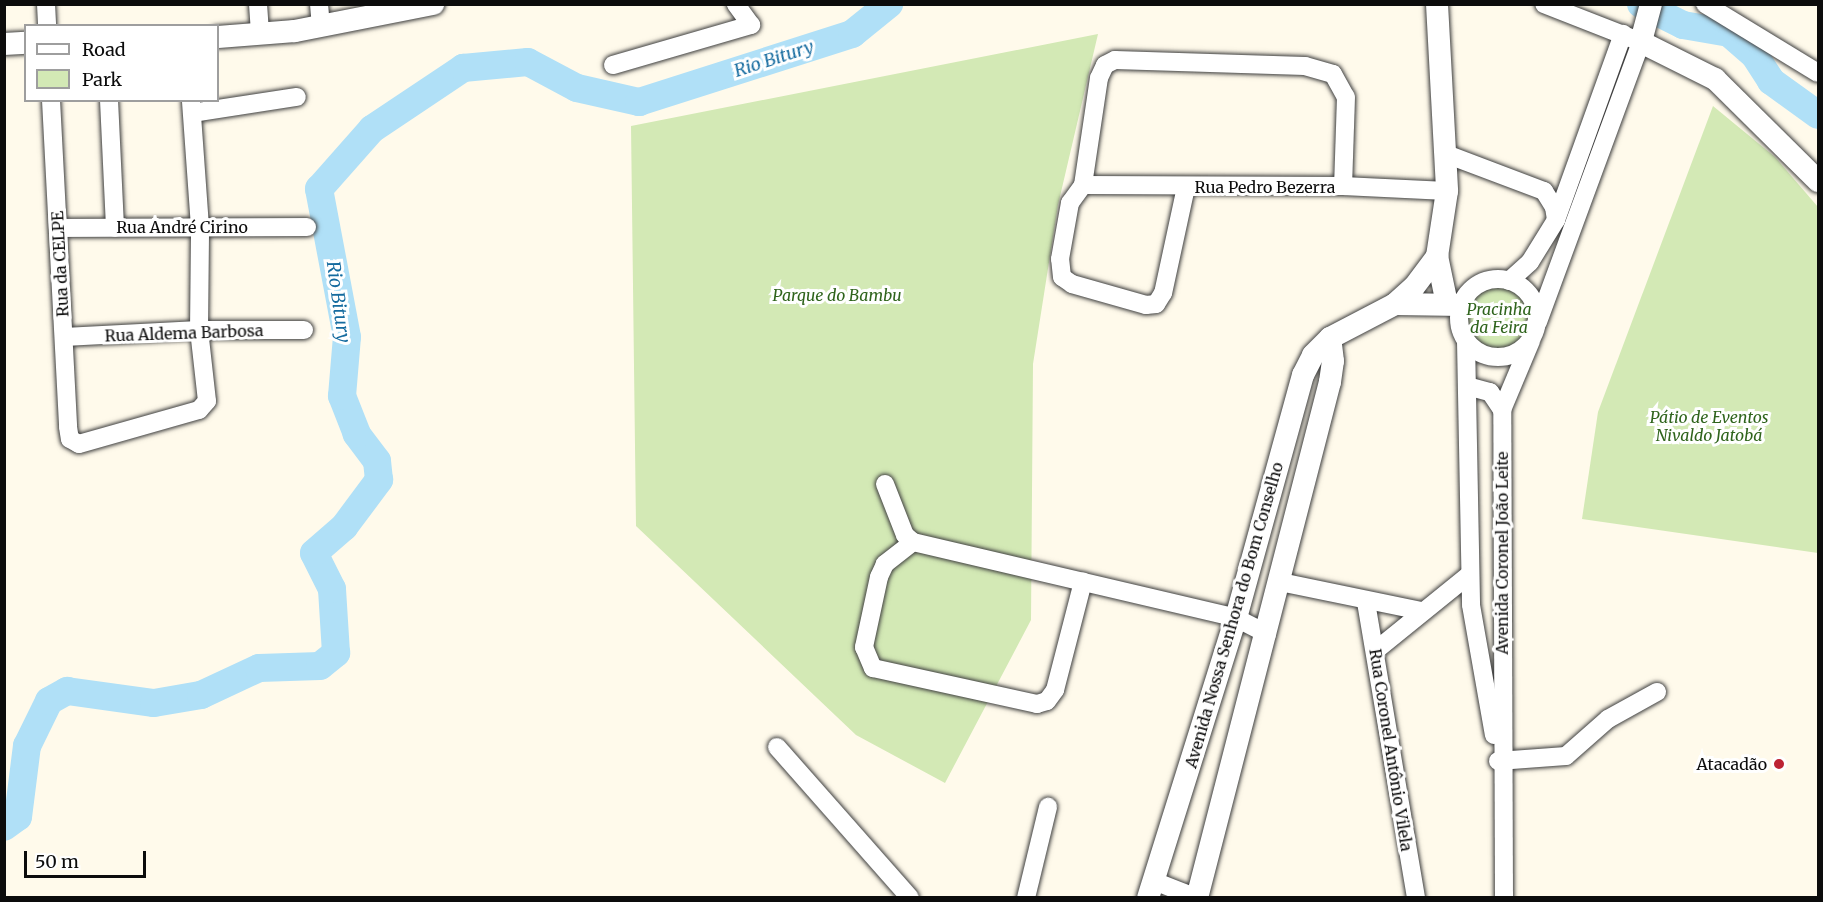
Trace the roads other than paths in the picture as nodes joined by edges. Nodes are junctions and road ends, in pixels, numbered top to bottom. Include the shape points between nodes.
1 (46, 4) edge
2 (258, 4) edge
3 (320, 4) edge
4 (433, 4) edge
5 (736, 4) edge
6 (1437, 4) edge
7 (1544, 4) edge
8 (1705, 4) edge
9 (47, 24) edge
10 (1641, 26) edge
11 (321, 27) junction
12 (260, 34) junction
13 (219, 37) edge
14 (24, 43) edge
15 (4, 44) edge
16 (613, 64) dead end
17 (1818, 73) edge
18 (297, 97) dead end
19 (51, 102) edge
20 (109, 102) edge
21 (191, 107) edge
22 (1446, 154) junction
23 (1818, 181) edge
24 (1083, 185) junction
25 (1342, 186) junction
26 (1186, 187) junction
27 (1447, 191) junction
28 (1556, 220) junction
29 (200, 227) junction
30 (307, 227) dead end
31 (58, 228) junction
32 (116, 228) junction
33 (1437, 256) junction
34 (1509, 280) junction
35 (1395, 304) junction
36 (1454, 305) junction
37 (1538, 322) junction
38 (199, 330) junction
39 (304, 330) dead end
40 (64, 337) junction
41 (1330, 338) junction
42 (1466, 341) junction
43 (1531, 341) junction
44 (1467, 386) junction
45 (1502, 410) junction
46 (885, 484) dead end
47 (913, 542) junction
48 (1470, 574) junction
49 (1083, 582) junction
50 (1280, 582) junction
51 (1366, 602) junction
52 (1421, 610) junction
53 (1236, 618) junction
54 (1267, 634) junction
55 (1375, 651) junction
56 (1658, 692) dead end
57 (777, 747) dead end
58 (1501, 764) junction
59 (1048, 807) dead end
60 (1151, 889) edge
61 (910, 897) edge
62 (1026, 897) edge
63 (1197, 897) edge
64 (1416, 897) edge
65 (1504, 897) edge

1 - 9 street
2 - 12 street
3 - 11 street
4 - 11 street
5 - 16 street via 751,25
6 - 22 street
7 - 10 street
8 - 17 street
10 - 23 street via 1715,79
10 - 28 street
10 - 37 street
11 - 12 street
12 - 13 street
14 - 15 street
18 - 21 street
19 - 31 street, Rua da CELPE
20 - 32 street
21 - 29 street
22 - 27 street
22 - 28 street via 1544,191 1554,207
24 - 25 street via 1099,78 1111,62 1127,58 1305,66 1333,74 1346,97
24 - 26 street, Rua Pedro Bezerra
24 - 26 street via 1070,203 1060,259 1062,277 1072,284 1146,305 1156,304 1164,293
25 - 26 street, Rua Pedro Bezerra
25 - 27 street, Rua Pedro Bezerra
27 - 33 street
28 - 34 street via 1530,262
29 - 30 street, Rua André Cirino
29 - 32 street, Rua André Cirino
29 - 38 street
31 - 32 street, Rua André Cirino
31 - 40 street, Rua da CELPE
33 - 35 street via 1414,287
33 - 36 street
34 - 36 street via 1479,285
34 - 37 street via 1527,292
35 - 36 street, Avenida Nossa Senhora do Bom Conselho
35 - 41 street, Avenida Nossa Senhora do Bom Conselho
36 - 42 street
37 - 43 street
38 - 39 street, Rua Aldema Barbosa
38 - 40 street, Rua Aldema Barbosa
38 - 40 street, Rua da CELPE via 207,401 199,410 79,444 70,439 68,427
41 - 50 street, Avenida Nossa Senhora do Bom Conselho via 1330,382
41 - 53 street, Avenida Nossa Senhora do Bom Conselho via 1313,355 1303,375
42 - 43 street via 1491,357 1506,357
42 - 44 street, Avenida Coronel João Leite
43 - 45 street, Avenida Coronel João Leite
44 - 45 street via 1490,392
44 - 48 street, Avenida Coronel João Leite
45 - 58 street, Avenida Coronel João Leite
46 - 47 street via 905,535
47 - 49 street
47 - 49 street via 885,564 879,577 864,647 873,668 1037,704 1047,701 1055,690
48 - 52 street
48 - 58 street, Avenida Coronel João Leite via 1471,605
49 - 53 street
50 - 51 street
50 - 54 street, Avenida Nossa Senhora do Bom Conselho
51 - 52 street
51 - 55 street, Rua Coronel Antônio Vilela
52 - 55 street
53 - 54 street
53 - 60 street, Avenida Nossa Senhora do Bom Conselho
54 - 63 street, Avenida Nossa Senhora do Bom Conselho
55 - 64 street, Rua Coronel Antônio Vilela
56 - 58 street via 1608,719 1566,756
57 - 61 street
58 - 65 street, Avenida Coronel João Leite
59 - 62 street
60 - 63 street

